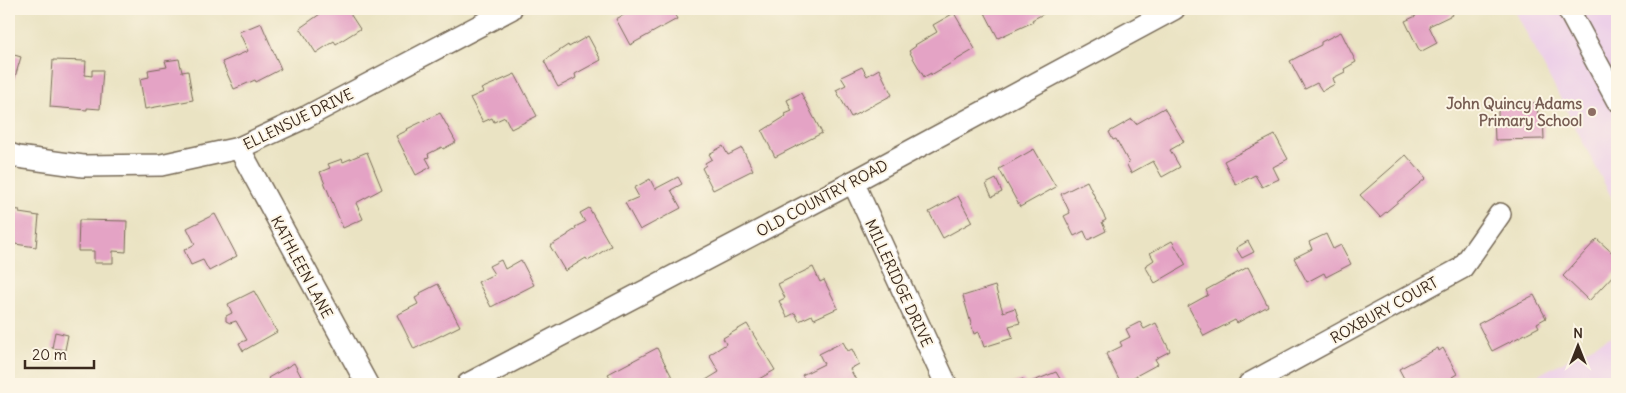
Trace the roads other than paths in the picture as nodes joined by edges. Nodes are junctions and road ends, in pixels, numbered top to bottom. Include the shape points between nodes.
1 (511, 9) edge
2 (1174, 9) edge
3 (1568, 9) edge
4 (1617, 100) edge
5 (239, 148) junction
6 (9, 154) edge
7 (853, 182) junction
8 (1500, 214) dead end
9 (367, 384) edge
10 (468, 384) edge
11 (946, 384) edge
12 (1249, 384) edge

1 - 5 street, ELLENSUE DRIVE via 306,117
2 - 7 street, OLD COUNTRY ROAD
3 - 4 street
5 - 6 street, ELLENSUE DRIVE via 161,165 83,166
5 - 9 street, KATHLEEN LANE
7 - 10 street, OLD COUNTRY ROAD
7 - 11 street, MILLERIDGE DRIVE
8 - 12 street, ROXBURY COURT via 1462,268

